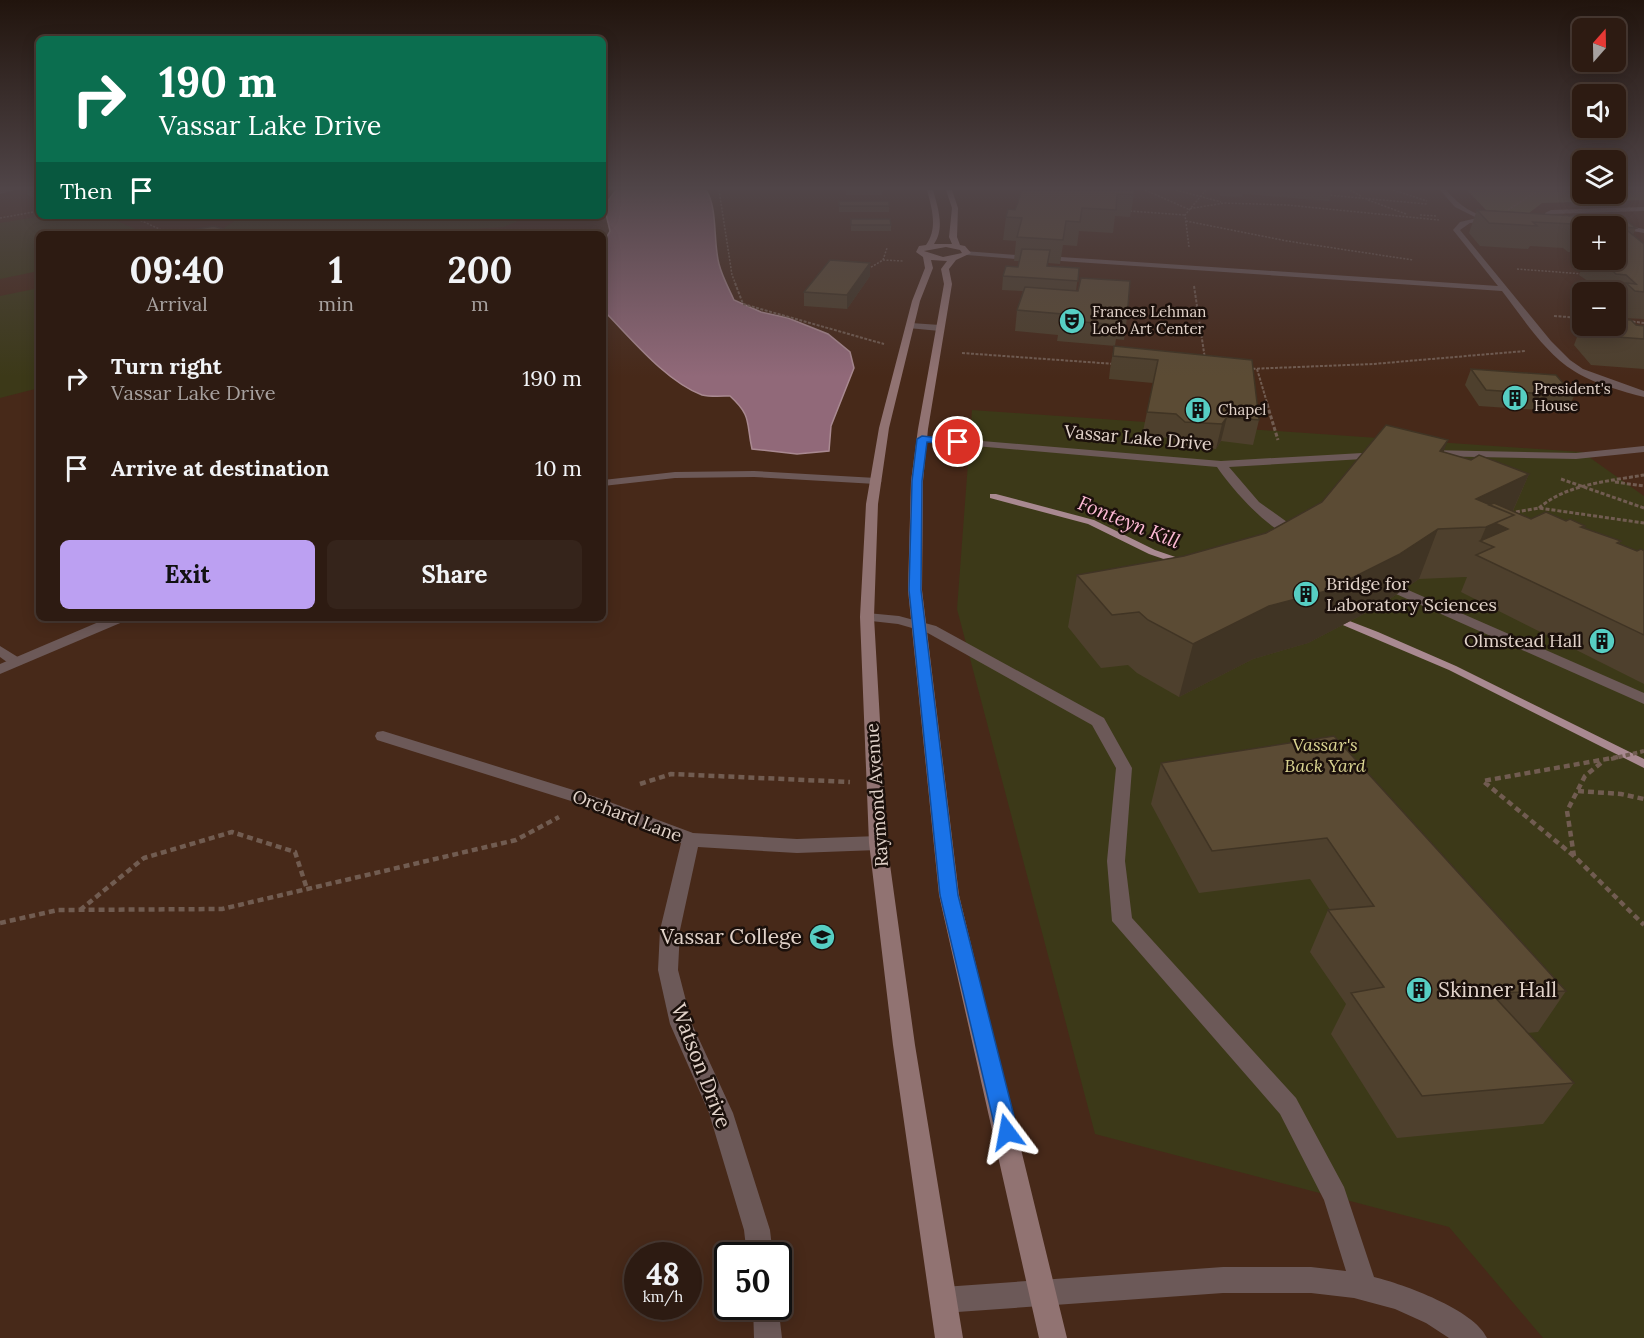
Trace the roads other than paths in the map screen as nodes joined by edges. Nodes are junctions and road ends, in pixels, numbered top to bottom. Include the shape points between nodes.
1 (928, 252) edge
2 (933, 252) edge
3 (1475, 252) edge
4 (967, 253) joint
5 (1016, 256) dead end
6 (954, 258) junction
7 (1061, 260) edge
8 (1505, 289) junction
9 (910, 327) junction
10 (940, 328) junction
11 (1644, 394) edge
12 (922, 439) junction
13 (1644, 449) edge
14 (1420, 453) edge
15 (1388, 455) edge
16 (1221, 464) junction
17 (876, 481) junction
18 (606, 483) edge
19 (1310, 543) edge
20 (1372, 578) edge
21 (867, 617) junction
22 (113, 621) edge
23 (918, 624) junction
24 (0, 650) edge
25 (16, 662) junction
26 (0, 669) edge
27 (1644, 699) edge
28 (383, 736) dead end
29 (691, 840) junction
30 (879, 843) junction
31 (758, 1242) edge
32 (1364, 1287) junction
33 (1045, 1295) junction
34 (943, 1300) junction
35 (767, 1320) edge
36 (768, 1338) edge
37 (949, 1338) edge
38 (1053, 1338) edge
39 (1473, 1338) edge

1 - 9 main road, Raymond Avenue via 929,268
2 - 6 main road
3 - 8 street
4 - 5 street
4 - 6 main road
6 - 10 main road via 945,269 948,284
7 - 8 street
8 - 11 street via 1567,362 1580,371
9 - 10 street
9 - 17 main road, Raymond Avenue via 884,428
10 - 12 main road
12 - 16 street, Vassar Lake Drive
12 - 23 main road via 917,481
13 - 14 street via 1553,457
15 - 16 street
16 - 19 street, Vassar Lake Drive via 1252,505
17 - 18 street via 754,474 675,475
17 - 21 main road, Raymond Avenue
20 - 27 street
21 - 23 street
21 - 30 main road, Raymond Avenue
22 - 25 street
23 - 32 street via 1098,722 1124,768 1116,861 1122,921 1288,1106 1335,1196
23 - 33 main road via 949,895
24 - 25 street
25 - 26 street
28 - 29 street, Orchard Lane via 593,802
29 - 30 street, Orchard Lane via 797,846
29 - 31 street, Watson Drive via 670,930 668,970 681,1024 721,1113
30 - 34 main road, Raymond Avenue via 904,1045
32 - 33 street via 1299,1279 1246,1278
32 - 39 street via 1426,1307
33 - 34 street
33 - 38 main road
34 - 37 main road, Raymond Avenue
35 - 36 street

